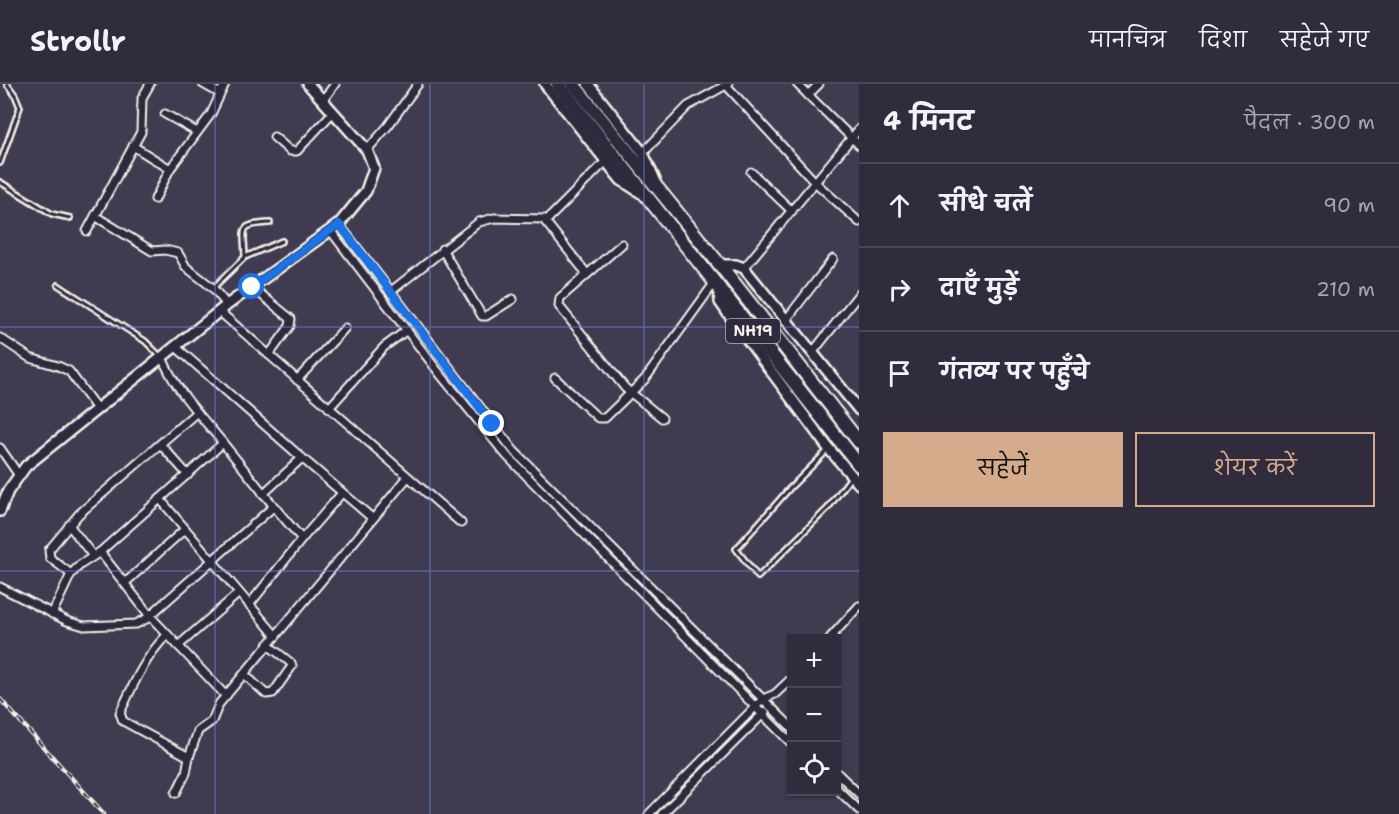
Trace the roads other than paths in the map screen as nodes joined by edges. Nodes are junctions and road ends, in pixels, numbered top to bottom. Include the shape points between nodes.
1 (7, 84) edge
2 (150, 84) edge
3 (203, 84) edge
4 (225, 84) edge
5 (308, 84) edge
6 (335, 84) edge
7 (418, 84) edge
8 (545, 84) edge
9 (558, 84) edge
10 (797, 84) edge
11 (819, 84) edge
12 (727, 85) edge
13 (575, 88) edge
14 (219, 93) junction
15 (808, 95) junction
16 (323, 100) junction
17 (333, 112) junction
18 (165, 114) dead end
19 (859, 129) edge
20 (197, 132) junction
21 (274, 137) dead end
22 (852, 139) junction
23 (859, 145) edge
24 (133, 146) junction
25 (367, 150) junction
26 (643, 153) junction
27 (605, 162) junction
28 (0, 164) edge
29 (170, 169) junction
30 (751, 172) dead end
31 (0, 182) edge
32 (816, 183) junction
33 (654, 194) junction
34 (155, 199) dead end
35 (792, 211) junction
36 (95, 216) junction
37 (70, 218) dead end
38 (544, 220) junction
39 (859, 222) edge
40 (270, 223) dead end
41 (339, 224) junction
42 (330, 230) junction
43 (87, 231) dead end
44 (282, 241) dead end
45 (622, 244) dead end
46 (442, 249) junction
47 (244, 256) junction
48 (833, 259) dead end
49 (720, 265) junction
50 (744, 268) junction
51 (587, 274) junction
52 (58, 285) dead end
53 (717, 285) junction
54 (252, 287) junction
55 (213, 288) junction
56 (391, 291) junction
57 (859, 294) edge
58 (383, 298) junction
59 (513, 299) dead end
60 (227, 305) junction
61 (219, 311) junction
62 (786, 320) junction
63 (345, 328) dead end
64 (407, 330) junction
65 (0, 338) edge
66 (176, 346) junction
67 (812, 353) junction
68 (269, 355) junction
69 (162, 357) junction
70 (555, 378) dead end
71 (297, 380) junction
72 (631, 394) junction
73 (329, 408) junction
74 (97, 409) junction
75 (859, 410) edge
76 (197, 412) junction
77 (662, 418) dead end
78 (223, 443) junction
79 (160, 445) junction
80 (856, 446) edge
81 (0, 448) edge
82 (829, 449) junction
83 (302, 458) junction
84 (855, 470) edge
85 (18, 474) junction
86 (188, 475) junction
87 (407, 478) junction
88 (859, 484) edge
89 (342, 493) junction
90 (263, 494) junction
91 (160, 499) junction
92 (273, 507) junction
93 (0, 511) edge
94 (372, 518) junction
95 (461, 523) dead end
96 (69, 525) junction
97 (185, 529) junction
98 (302, 539) junction
99 (97, 554) junction
100 (212, 559) junction
101 (71, 574) junction
102 (125, 583) junction
103 (0, 587) edge
104 (239, 593) junction
105 (249, 605) junction
106 (859, 606) edge
107 (52, 614) junction
108 (150, 616) junction
109 (167, 634) junction
110 (835, 634) edge
111 (276, 636) junction
112 (268, 645) junction
113 (178, 646) junction
114 (244, 674) junction
115 (787, 683) edge
116 (775, 694) junction
117 (226, 696) junction
118 (763, 699) junction
119 (771, 707) junction
120 (756, 708) junction
121 (762, 715) junction
122 (787, 723) edge
123 (790, 742) edge
124 (189, 757) junction
125 (841, 776) edge
126 (841, 792) edge
127 (176, 793) dead end
128 (859, 794) edge
129 (859, 810) edge
130 (649, 814) edge
131 (662, 814) edge

1 - 28 lane via 20,107
2 - 24 street via 142,98 142,127
3 - 14 street
4 - 14 street
5 - 16 street
6 - 16 street
7 - 25 street
8 - 27 street
9 - 13 highway, NH19
10 - 15 street
11 - 15 street
12 - 26 street via 688,106
12 - 32 street
13 - 26 street
13 - 33 highway, NH19
14 - 20 street via 211,114
15 - 22 street
16 - 17 street
17 - 21 street via 297,151 290,151
17 - 25 street
18 - 20 street
19 - 22 street
20 - 29 street
22 - 23 street
22 - 32 street
24 - 29 street
24 - 36 street
25 - 41 street via 374,168 366,191
26 - 33 street
27 - 33 street via 621,180
27 - 38 street
29 - 34 street
30 - 35 street
31 - 37 lane via 52,214
32 - 35 street
32 - 39 street
33 - 49 highway, NH19
33 - 53 highway, NH19
35 - 50 street
36 - 43 street
36 - 55 street via 153,251 178,253 186,267
38 - 46 street via 486,219
38 - 51 street
40 - 47 lane via 246,227
41 - 42 street
41 - 56 street
42 - 54 street
42 - 58 street
44 - 47 lane
45 - 51 street
46 - 56 street
46 - 59 street via 482,315
47 - 55 lane
48 - 62 street
49 - 50 street
49 - 80 highway, NH19
50 - 62 street
51 - 72 street via 560,298 559,306
52 - 69 lane via 145,341
53 - 72 street
53 - 80 highway, NH19
53 - 82 street via 720,302
54 - 60 street
54 - 68 street via 291,319
55 - 60 street
56 - 58 street
56 - 118 street via 514,452
57 - 67 street
58 - 64 street
60 - 61 street
61 - 66 street
61 - 68 street
62 - 67 street
63 - 71 street
64 - 73 street via 377,354
64 - 120 street via 507,456
65 - 74 street via 30,358 69,371
66 - 69 street
66 - 83 street
67 - 75 street
68 - 71 street
69 - 74 street
69 - 76 street
70 - 72 street via 602,419
71 - 73 street
72 - 77 street
73 - 87 street
74 - 85 street
76 - 78 street
76 - 79 street
78 - 86 street
78 - 90 street
79 - 86 street
79 - 96 street
80 - 84 highway, NH19
81 - 85 street
82 - 84 street
82 - 84 lane via 736,549 758,577 828,508
83 - 89 street
83 - 90 street
84 - 88 street
85 - 93 street
86 - 91 street
87 - 94 street
87 - 95 street
89 - 94 street
89 - 98 street
90 - 92 street
91 - 97 street
91 - 99 street
92 - 98 street
92 - 100 street
94 - 111 street
96 - 99 street
96 - 101 street via 48,555
97 - 100 street
97 - 102 street
98 - 105 street
99 - 101 street
99 - 102 street
100 - 104 street
100 - 108 street
101 - 107 street
102 - 108 street
103 - 107 street
104 - 105 street
104 - 113 street
105 - 111 street
106 - 110 street
107 - 108 street via 91,627 136,624
108 - 109 street
109 - 113 street
109 - 124 street via 137,679 120,717
111 - 112 street
112 - 114 street
112 - 114 street via 292,666 273,693 266,694
113 - 117 street
114 - 117 street
115 - 116 street
116 - 118 street
116 - 119 street
117 - 124 street via 212,721 198,731
118 - 119 street
118 - 120 street
119 - 121 street
119 - 122 street
120 - 121 street
120 - 130 street
121 - 123 street
121 - 131 street
124 - 127 street
125 - 128 street
126 - 129 street

